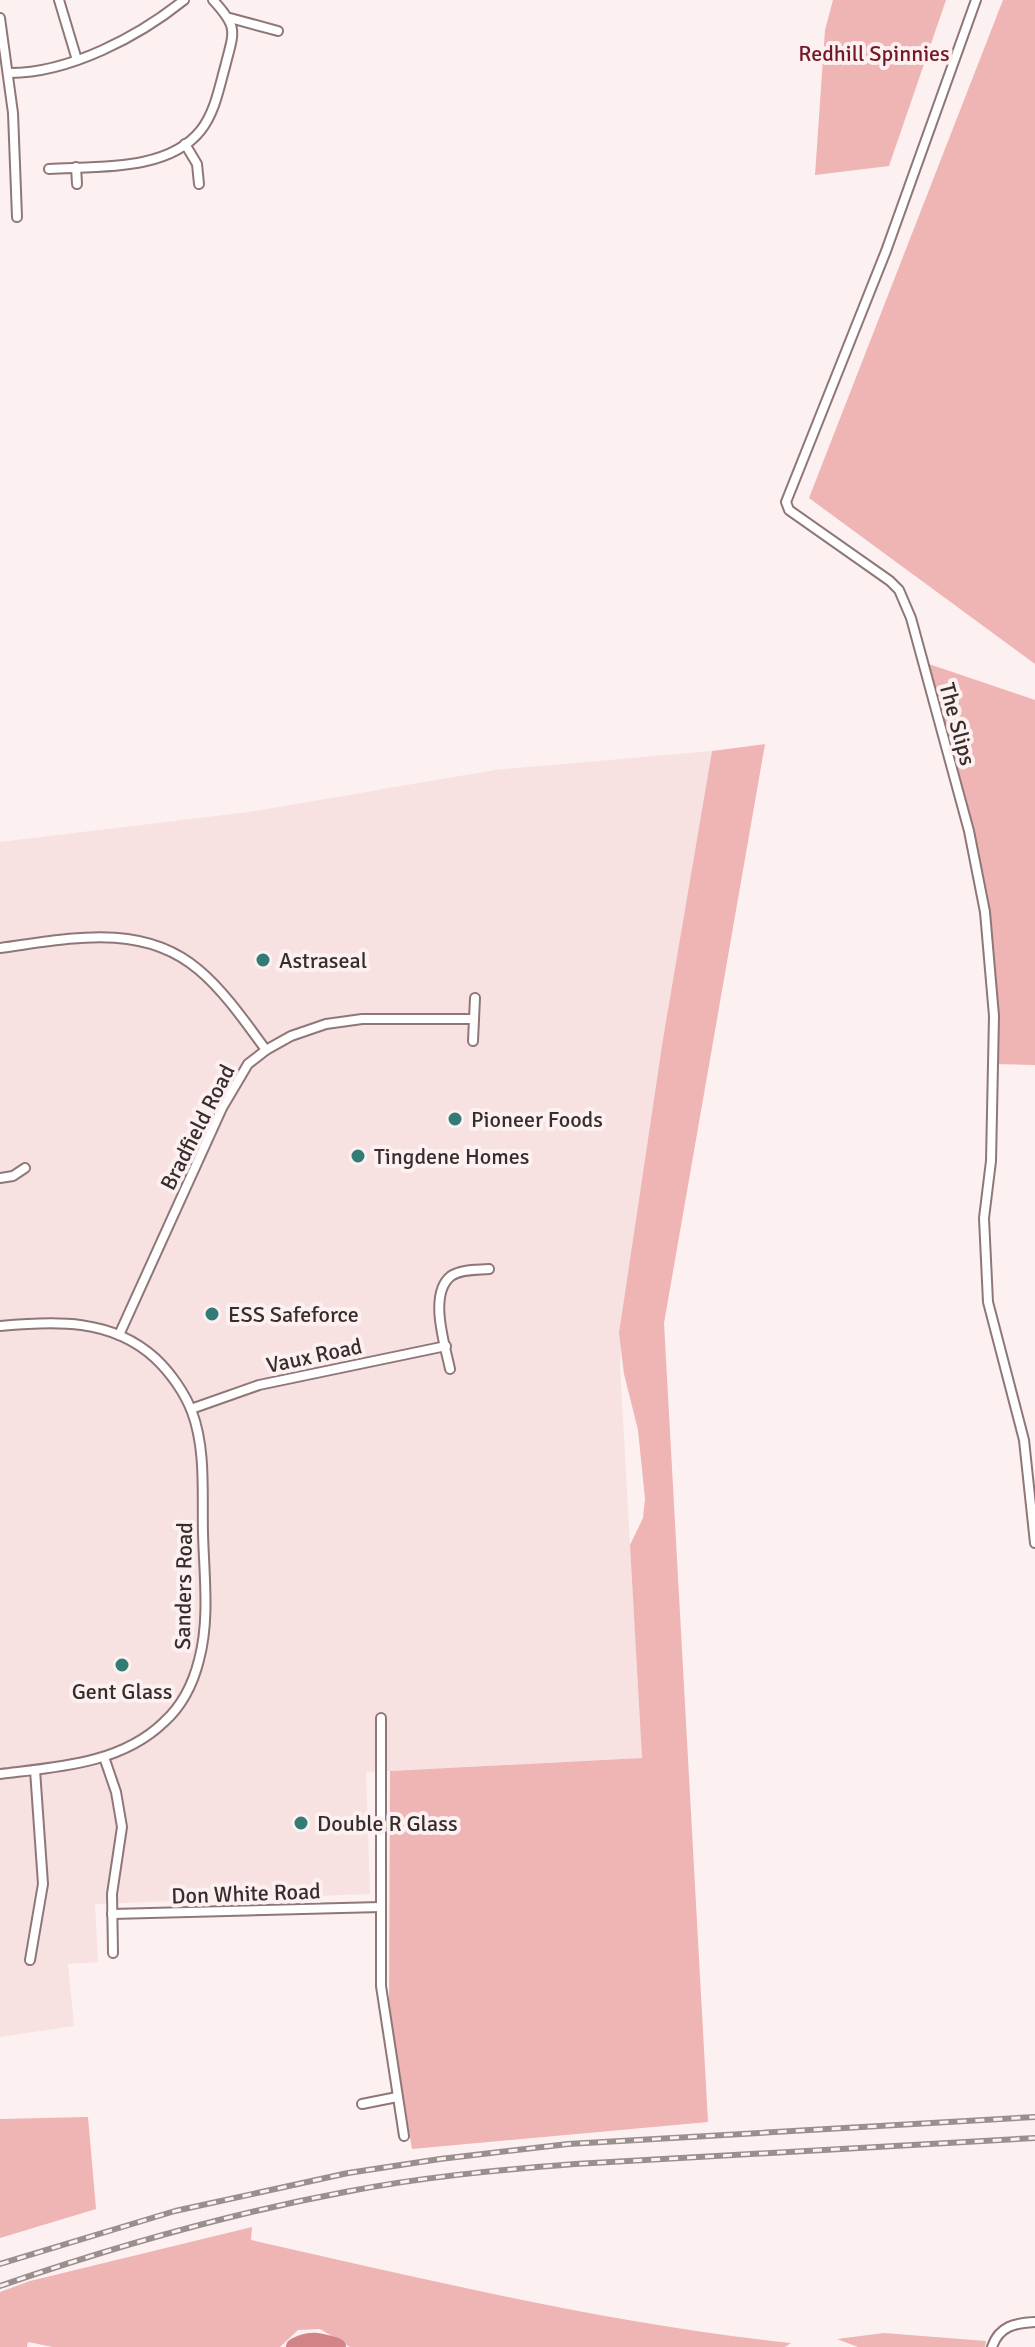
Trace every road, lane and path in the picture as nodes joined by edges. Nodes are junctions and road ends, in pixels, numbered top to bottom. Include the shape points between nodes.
1 (59, 0) edge
2 (184, 0) edge
3 (213, 0) edge
4 (976, 0) edge
5 (0, 18) edge
6 (230, 18) junction
7 (278, 31) dead end
8 (77, 60) junction
9 (10, 73) junction
10 (185, 144) junction
11 (76, 167) junction
12 (49, 169) dead end
13 (77, 184) dead end
14 (199, 184) dead end
15 (17, 217) dead end
16 (0, 948) edge
17 (475, 998) dead end
18 (474, 1019) junction
19 (473, 1041) dead end
20 (266, 1050) junction
21 (25, 1168) dead end
22 (0, 1178) edge
23 (489, 1269) dead end
24 (0, 1326) edge
25 (119, 1335) junction
26 (446, 1346) junction
27 (450, 1369) dead end
28 (191, 1409) junction
29 (1035, 1543) edge
30 (381, 1718) dead end
31 (104, 1757) junction
32 (35, 1770) junction
33 (0, 1774) edge
34 (381, 1907) junction
35 (112, 1914) junction
36 (113, 1953) dead end
37 (30, 1960) dead end
38 (397, 2097) junction
39 (362, 2104) dead end
40 (404, 2136) dead end
41 (1035, 2322) edge
42 (992, 2347) edge

1 - 8 street
2 - 8 street
3 - 6 street
4 - 29 street, The Slips via 886,251 786,502 789,510 899,590 969,831 985,912 994,1016 991,1161 984,1218 988,1302 1024,1440
5 - 9 street
6 - 7 street
6 - 10 street via 231,45 213,110
8 - 9 street via 32,73
9 - 15 street
10 - 11 street via 151,159
10 - 14 street via 197,164
11 - 12 street
11 - 13 street
16 - 20 street via 93,936 155,945 199,970
17 - 18 street
18 - 19 street
18 - 20 street, Bradfield Road via 341,1021 291,1036
20 - 25 street, Bradfield Road via 248,1064 222,1108
21 - 22 street
23 - 26 street via 461,1272 443,1286 440,1313
24 - 25 street via 76,1323
25 - 28 street via 161,1363
26 - 27 street
26 - 28 street, Vaux Road via 259,1385
28 - 31 street, Sanders Road via 201,1470 205,1622 200,1660 186,1696 164,1722 140,1742
30 - 34 street
31 - 32 street, Sanders Road
31 - 35 street via 122,1827
32 - 33 street, Sanders Road
32 - 37 street via 43,1884
34 - 35 street, Don White Road
34 - 38 street via 383,2012
35 - 36 street
38 - 39 street
38 - 40 street
41 - 42 street via 1002,2329

